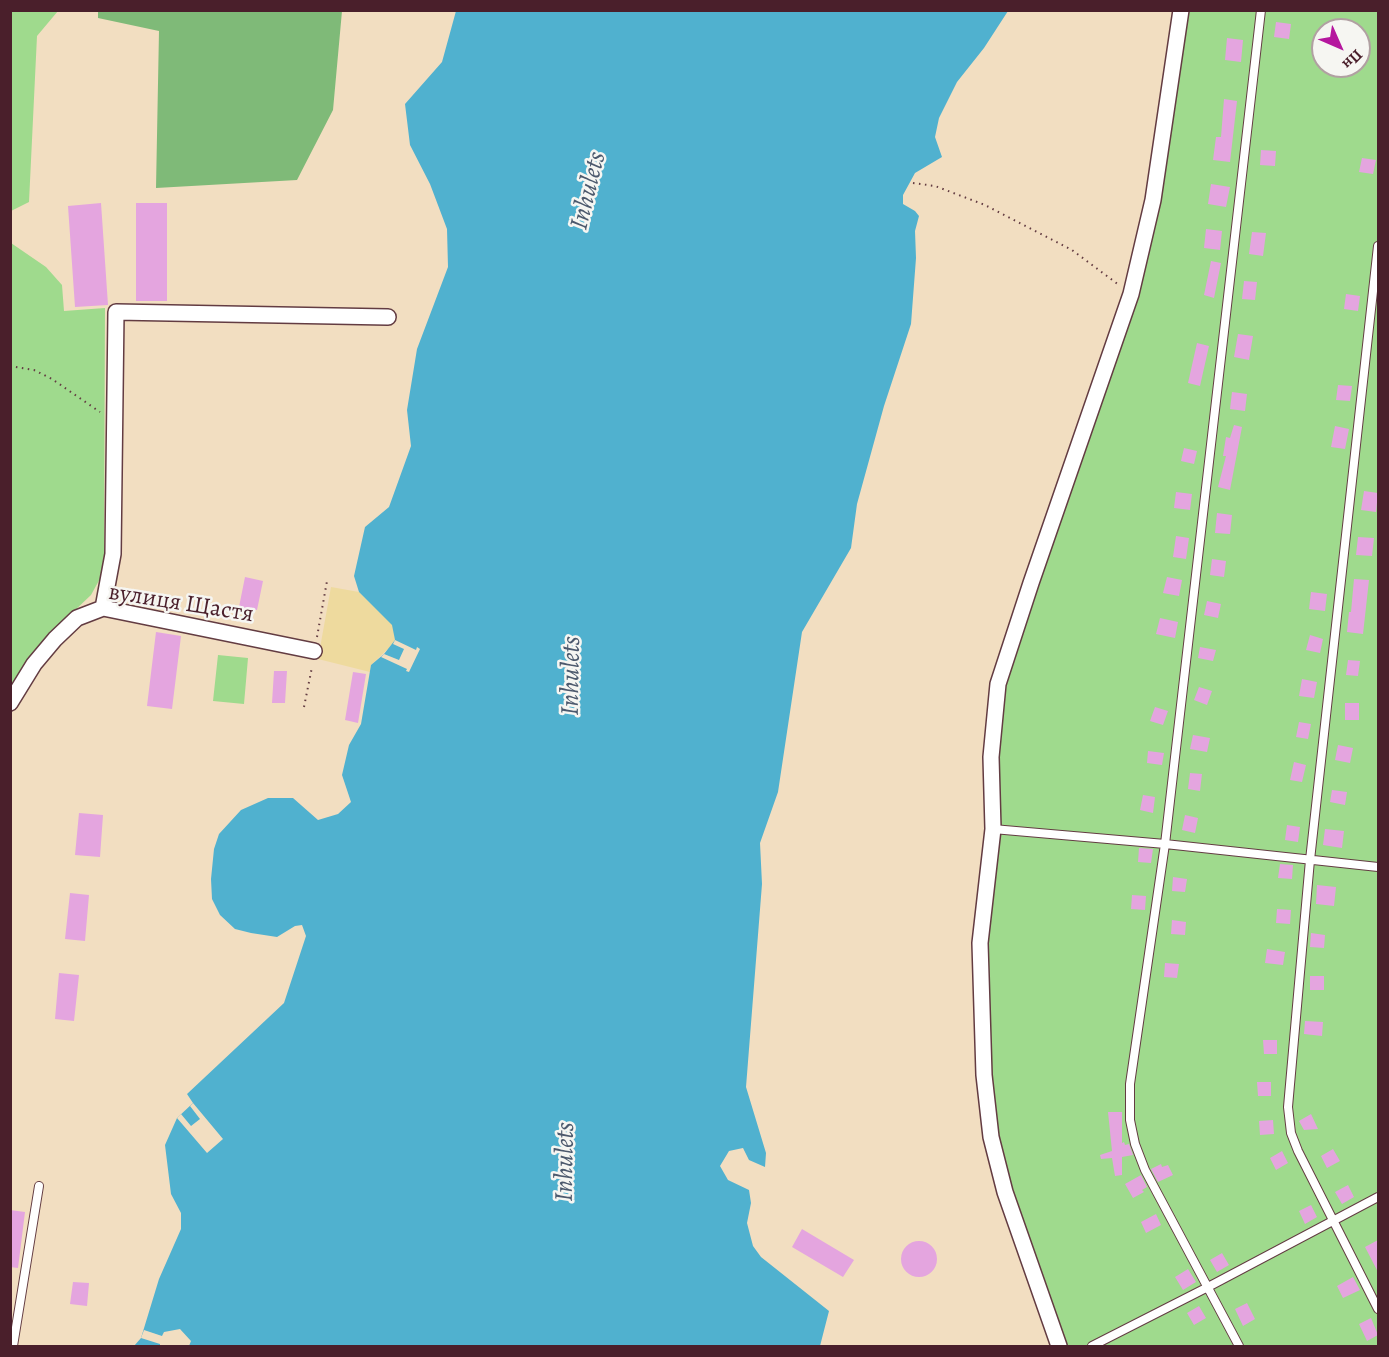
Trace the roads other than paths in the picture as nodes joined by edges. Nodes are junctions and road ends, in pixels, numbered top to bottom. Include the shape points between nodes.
1 (1181, 10) edge
2 (1261, 10) edge
3 (1378, 246) edge
4 (387, 317) dead end
5 (103, 608) junction
6 (314, 651) dead end
7 (10, 703) edge
8 (993, 830) junction
9 (1165, 844) junction
10 (1310, 860) junction
11 (1378, 867) edge
12 (39, 1186) dead end
13 (1378, 1197) edge
14 (1332, 1221) junction
15 (1208, 1287) junction
16 (1378, 1309) edge
17 (13, 1347) edge
18 (1059, 1347) edge
19 (1092, 1347) edge
20 (1239, 1347) edge

1 - 8 street via 1153,200 1131,294 998,684 991,757
2 - 9 lane
3 - 10 lane
4 - 5 street via 116,312 113,554
5 - 6 street, вулиця Щастя
5 - 7 street, вулиця Щастя via 77,618 55,639
8 - 9 lane
8 - 18 street via 980,943 984,1075 991,1137 1005,1192
9 - 10 lane
9 - 15 lane via 1130,1084 1130,1120 1145,1170
10 - 11 lane
10 - 14 lane via 1288,1107 1291,1133
12 - 17 lane
13 - 14 lane
14 - 15 lane
14 - 16 lane
15 - 19 lane
15 - 20 lane

